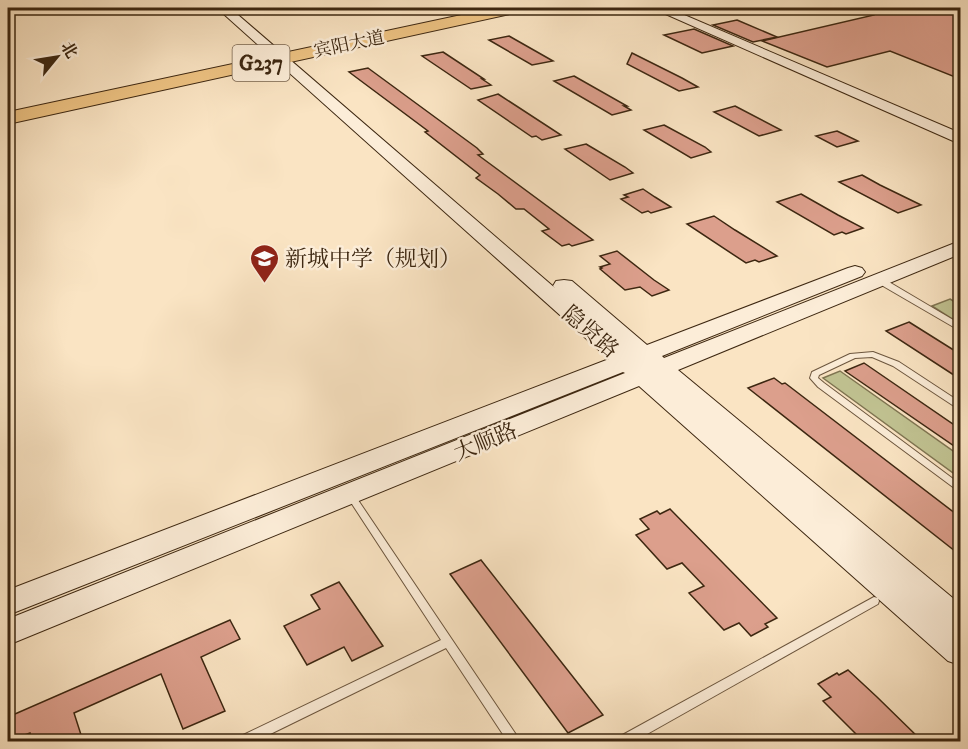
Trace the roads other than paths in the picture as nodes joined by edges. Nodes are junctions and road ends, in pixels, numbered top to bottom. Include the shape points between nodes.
1 (223, 8) edge
2 (244, 8) edge
3 (486, 8) edge
4 (514, 8) edge
5 (658, 8) edge
6 (286, 54) junction
7 (8, 110) edge
8 (8, 118) edge
9 (960, 139) edge
10 (960, 230) edge
11 (960, 247) edge
12 (886, 284) dead end
13 (960, 327) edge
14 (644, 366) junction
15 (960, 406) edge
16 (960, 488) edge
17 (355, 502) dead end
18 (874, 601) dead end
19 (8, 603) edge
20 (959, 615) edge
21 (8, 632) edge
22 (447, 642) dead end
23 (960, 652) edge
24 (241, 741) edge
25 (515, 741) edge
26 (621, 741) edge

1 - 6 street, 隐贤路
2 - 6 street, 隐贤路 via 279,37
3 - 6 highway, 宾阳大道 / G237
4 - 6 highway, 宾阳大道 / G237
5 - 9 street
6 - 7 highway, 宾阳大道 / G237
6 - 8 highway, 宾阳大道 / G237
6 - 14 street, 隐贤路
10 - 14 street, 大顺路
11 - 14 street, 大顺路
12 - 13 lane
14 - 19 street, 大顺路
14 - 20 street, 隐贤路
14 - 21 street, 大顺路
14 - 23 street, 隐贤路
15 - 16 lane via 896,364 873,354 853,356 814,378
17 - 25 lane
18 - 26 lane
22 - 24 lane

